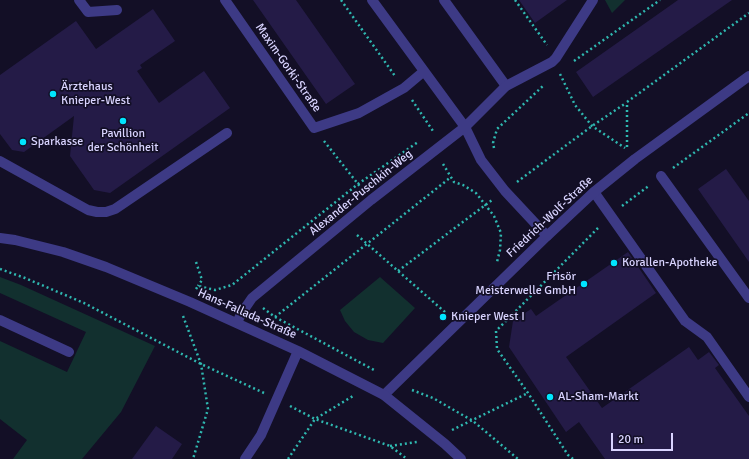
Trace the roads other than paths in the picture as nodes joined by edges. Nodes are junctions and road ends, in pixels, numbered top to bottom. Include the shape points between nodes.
1 (78, 0) edge
2 (225, 0) edge
3 (372, 0) edge
4 (444, 0) edge
5 (593, 0) edge
6 (117, 10) dead end
7 (424, 72) junction
8 (749, 76) edge
9 (506, 86) junction
10 (465, 127) junction
11 (227, 133) dead end
12 (0, 160) edge
13 (661, 176) road end
14 (594, 192) junction
15 (547, 236) junction
16 (0, 238) edge
17 (749, 298) edge
18 (0, 320) edge
19 (237, 323) junction
20 (298, 351) junction
21 (69, 352) dead end
22 (384, 395) junction
23 (749, 397) edge
24 (245, 459) edge
25 (461, 459) edge

1 - 6 street via 88,12
2 - 7 street, Maxim-Gorki-Straße via 314,128 359,113 404,88
3 - 7 street
4 - 9 street
5 - 9 street, Alexander-Puschkin-Weg via 552,62
7 - 10 street
8 - 14 street, Friedrich-Wolf-Straße
9 - 10 street, Alexander-Puschkin-Weg
10 - 15 street via 481,160
10 - 19 street, Alexander-Puschkin-Weg via 252,298
11 - 12 street via 115,209 106,212 88,210
13 - 17 street
14 - 15 street, Friedrich-Wolf-Straße
14 - 23 street via 685,321 707,337
15 - 22 street, Friedrich-Wolf-Straße
16 - 19 street, Hans-Fallada-Straße via 63,252 106,267
18 - 21 street
19 - 20 street, Hans-Fallada-Straße
20 - 22 street, Hans-Fallada-Straße
20 - 24 street via 261,435
22 - 25 street, Hans-Fallada-Straße

